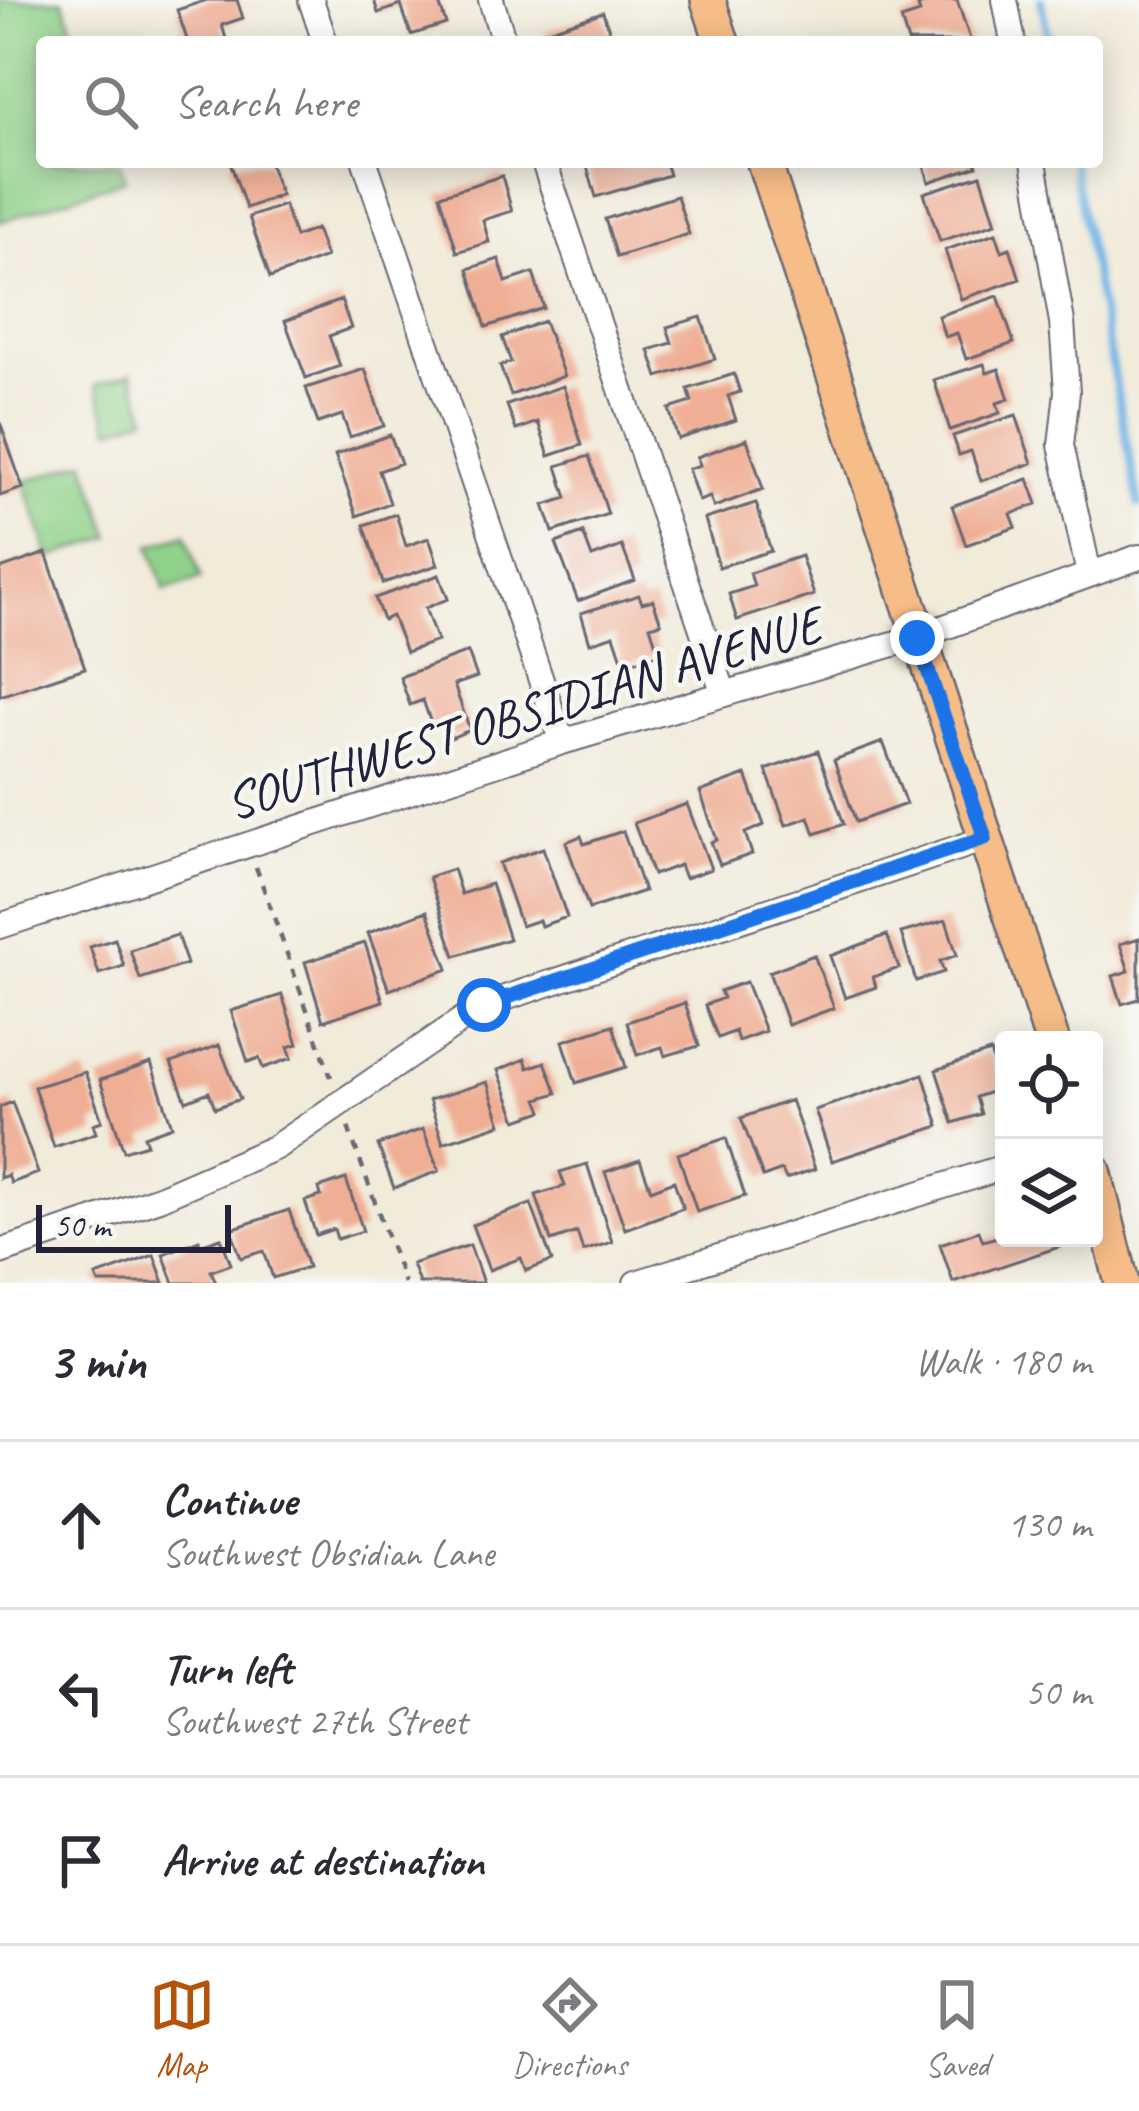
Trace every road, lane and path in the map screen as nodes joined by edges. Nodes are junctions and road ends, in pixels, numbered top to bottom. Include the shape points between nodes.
1 (310, 0) edge
2 (490, 0) edge
3 (707, 0) edge
4 (1005, 0) edge
5 (323, 36) edge
6 (502, 36) edge
7 (720, 36) edge
8 (1012, 36) edge
9 (367, 168) edge
10 (546, 168) edge
11 (766, 168) edge
12 (1035, 168) edge
13 (1139, 556) edge
14 (1089, 574) junction
15 (917, 638) junction
16 (724, 694) junction
17 (562, 742) junction
18 (985, 838) junction
19 (248, 845) junction
20 (0, 926) edge
21 (1049, 1031) edge
22 (340, 1103) junction
23 (995, 1170) edge
24 (1103, 1207) edge
25 (0, 1252) edge
26 (404, 1283) edge
27 (636, 1283) edge
28 (1122, 1283) edge

1 - 5 street
2 - 6 street
3 - 7 main road
4 - 8 street
9 - 17 street
10 - 16 street
11 - 15 main road
12 - 14 street via 1062,322 1067,392 1060,446
13 - 14 street, SOUTHWEST OBSIDIAN AVENUE
14 - 15 street, SOUTHWEST OBSIDIAN AVENUE
15 - 16 street, SOUTHWEST OBSIDIAN AVENUE
15 - 18 main road
16 - 17 street, SOUTHWEST OBSIDIAN AVENUE
17 - 19 street, SOUTHWEST OBSIDIAN AVENUE
18 - 21 main road
18 - 22 street via 484,1005
19 - 20 street, SOUTHWEST OBSIDIAN AVENUE
19 - 22 path
22 - 25 street via 276,1147 159,1198
22 - 26 path
23 - 27 street
24 - 28 main road

